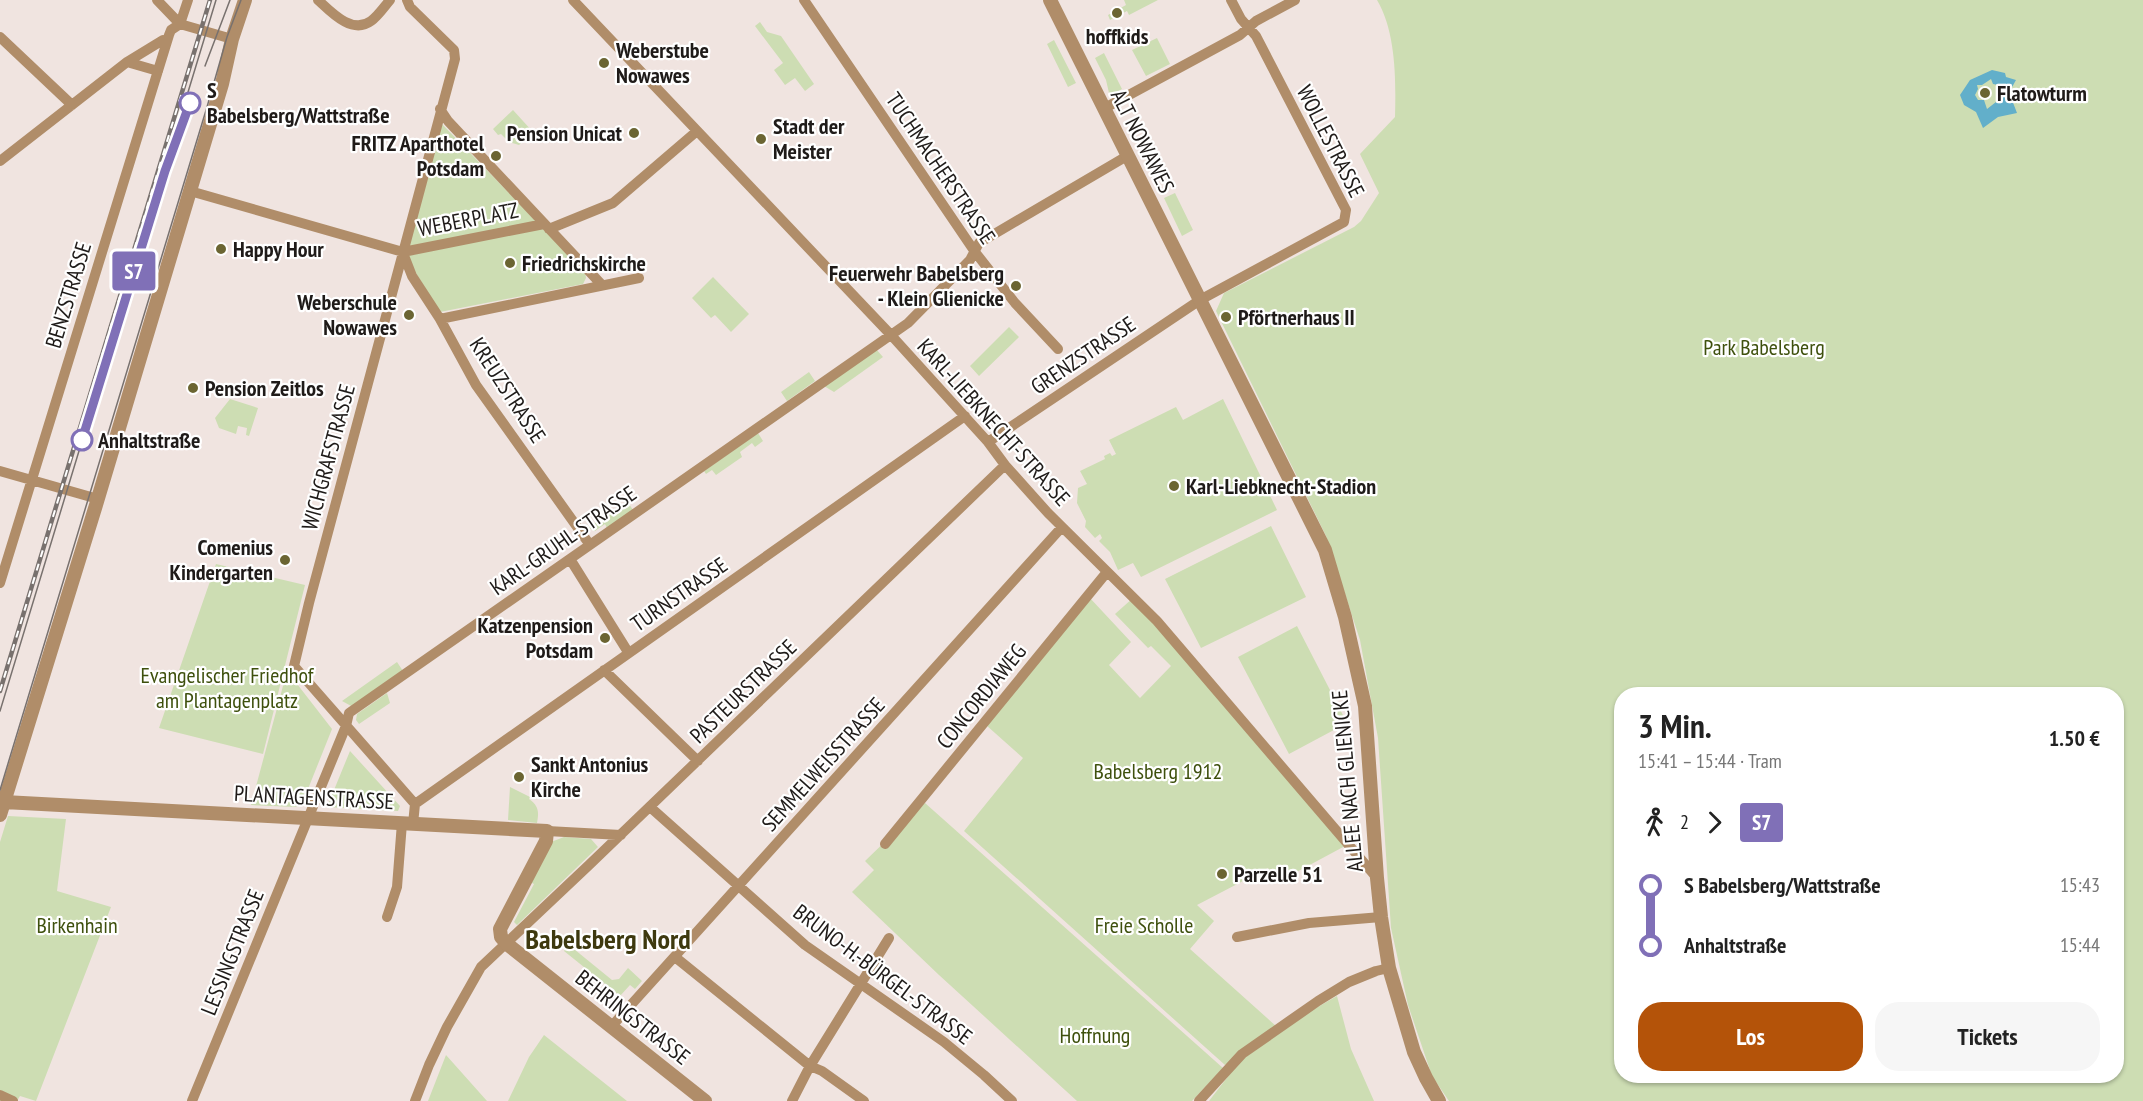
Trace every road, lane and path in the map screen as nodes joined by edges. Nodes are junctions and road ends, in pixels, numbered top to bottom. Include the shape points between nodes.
1 (157, 0) edge
2 (188, 0) edge
3 (245, 0) edge
4 (318, 0) edge
5 (390, 0) edge
6 (406, 0) edge
7 (573, 0) edge
8 (804, 0) edge
9 (1050, 0) edge
10 (1231, 0) edge
11 (1295, 0) edge
12 (180, 24) junction
13 (1248, 28) junction
14 (0, 37) edge
15 (232, 39) junction
16 (163, 40) dead end
17 (127, 62) junction
18 (158, 70) junction
19 (72, 105) junction
20 (1103, 109) junction
21 (440, 110) junction
22 (697, 131) junction
23 (1127, 156) junction
24 (0, 161) edge
25 (190, 191) junction
26 (547, 227) junction
27 (403, 252) junction
28 (975, 252) junction
29 (639, 278) dead end
30 (602, 285) junction
31 (1200, 300) junction
32 (440, 319) junction
33 (891, 334) junction
34 (1058, 349) dead end
35 (965, 416) junction
36 (988, 442) junction
37 (1005, 465) junction
38 (0, 471) edge
39 (32, 480) junction
40 (98, 499) junction
41 (1062, 527) junction
42 (590, 545) junction
43 (570, 559) junction
44 (1107, 572) junction
45 (0, 583) edge
46 (628, 652) junction
47 (604, 670) junction
48 (346, 726) junction
49 (698, 761) junction
50 (415, 804) junction
51 (1, 806) edge
52 (650, 807) junction
53 (309, 818) junction
54 (408, 823) junction
55 (547, 831) junction
56 (621, 835) junction
57 (885, 844) dead end
58 (1377, 878) junction
59 (739, 887) junction
60 (387, 917) dead end
61 (1381, 917) junction
62 (1237, 937) dead end
63 (889, 938) dead end
64 (507, 944) junction
65 (675, 957) junction
66 (1389, 968) junction
67 (860, 985) junction
68 (612, 1027) junction
69 (810, 1066) junction
70 (0, 1095) edge
71 (13, 1101) edge
72 (192, 1101) edge
73 (415, 1101) edge
74 (705, 1101) edge
75 (792, 1101) edge
76 (864, 1101) edge
77 (1012, 1101) edge
78 (1199, 1101) edge
79 (1439, 1101) edge

1 - 12 street
2 - 12 street, BENZSTRASSE
3 - 15 street
4 - 5 street via 341,21 359,24 370,22
6 - 21 street, WEBERPLATZ via 454,50 455,59
7 - 22 street, KARL-LIEBKNECHT-STRASSE
8 - 28 street, TUCHMACHERSTRASSE
9 - 20 street, ALT NOWAWES
10 - 13 street, WOLLESTRASSE
11 - 13 street
12 - 15 street
12 - 18 street, BENZSTRASSE via 171,30
13 - 20 street
13 - 31 street, WOLLESTRASSE via 1256,36 1346,210 1346,217 1342,224
14 - 19 street
15 - 25 street
16 - 17 street
17 - 18 street
17 - 19 street
18 - 39 street, BENZSTRASSE
19 - 24 street
20 - 23 street, ALT NOWAWES
21 - 26 street, WEBERPLATZ
21 - 27 street, WEBERPLATZ
22 - 26 street via 613,203
22 - 33 street, KARL-LIEBKNECHT-STRASSE
23 - 28 street, KARL-GRUHL-STRASSE via 979,243
23 - 31 street, ALT NOWAWES
25 - 27 street
25 - 40 street
26 - 27 street, WEBERPLATZ
26 - 30 street, WEBERPLATZ
27 - 32 street, KREUZSTRASSE via 411,276
27 - 48 street, WICHGRAFSTRASSE via 294,666
28 - 33 street, KARL-GRUHL-STRASSE via 908,323
28 - 34 street, TUCHMACHERSTRASSE
29 - 30 street
30 - 32 street
31 - 36 street, GRENZSTRASSE
31 - 58 street, ALLEE NACH GLIENICKE via 1325,550 1365,706
32 - 42 street, KREUZSTRASSE via 476,385
33 - 35 street, KARL-LIEBKNECHT-STRASSE
33 - 42 street, KARL-GRUHL-STRASSE
35 - 36 street, KARL-LIEBKNECHT-STRASSE
35 - 46 street, TURNSTRASSE
36 - 37 street, KARL-LIEBKNECHT-STRASSE
37 - 41 street, KARL-LIEBKNECHT-STRASSE
37 - 49 street, PASTEURSTRASSE
38 - 39 street
39 - 40 street
39 - 45 street, BENZSTRASSE
40 - 51 street
41 - 44 street, KARL-LIEBKNECHT-STRASSE
41 - 59 street, SEMMELWEISSTRASSE
42 - 43 street, KARL-GRUHL-STRASSE
43 - 46 street
43 - 48 street, KARL-GRUHL-STRASSE via 349,713
44 - 57 street, CONCORDIAWEG
44 - 58 street, KARL-LIEBKNECHT-STRASSE via 1157,621
46 - 47 street, TURNSTRASSE
47 - 49 street
47 - 50 street, TURNSTRASSE
48 - 50 street
48 - 53 street, KARL-GRUHL-STRASSE
49 - 52 street, PASTEURSTRASSE
50 - 54 street
51 - 53 street, PLANTAGENSTRASSE
52 - 56 street, PASTEURSTRASSE
52 - 59 street, BRUNO-H.-BÜRGEL-STRASSE
53 - 54 street, PLANTAGENSTRASSE
53 - 72 street, LESSINGSTRASSE
54 - 55 street, PLANTAGENSTRASSE
54 - 60 street via 397,887
55 - 56 street, PLANTAGENSTRASSE
55 - 64 street via 546,841 500,929
56 - 64 street, PASTEURSTRASSE
58 - 61 street, ALLEE NACH GLIENICKE
59 - 65 street, SEMMELWEISSTRASSE
59 - 67 street, BRUNO-H.-BÜRGEL-STRASSE via 805,945
61 - 62 street via 1309,923
61 - 66 street, ALLEE NACH GLIENICKE
63 - 67 street
64 - 68 street, BEHRINGSTRASSE
64 - 73 street, PASTEURSTRASSE via 481,967 443,1036
65 - 68 street, SEMMELWEISSTRASSE
65 - 69 street
66 - 78 street via 1349,982 1242,1054
66 - 79 street, ALLEE NACH GLIENICKE via 1414,1052
67 - 69 street
67 - 77 street, BRUNO-H.-BÜRGEL-STRASSE via 944,1042
68 - 74 street, BEHRINGSTRASSE
69 - 75 street
69 - 76 street
70 - 71 street

